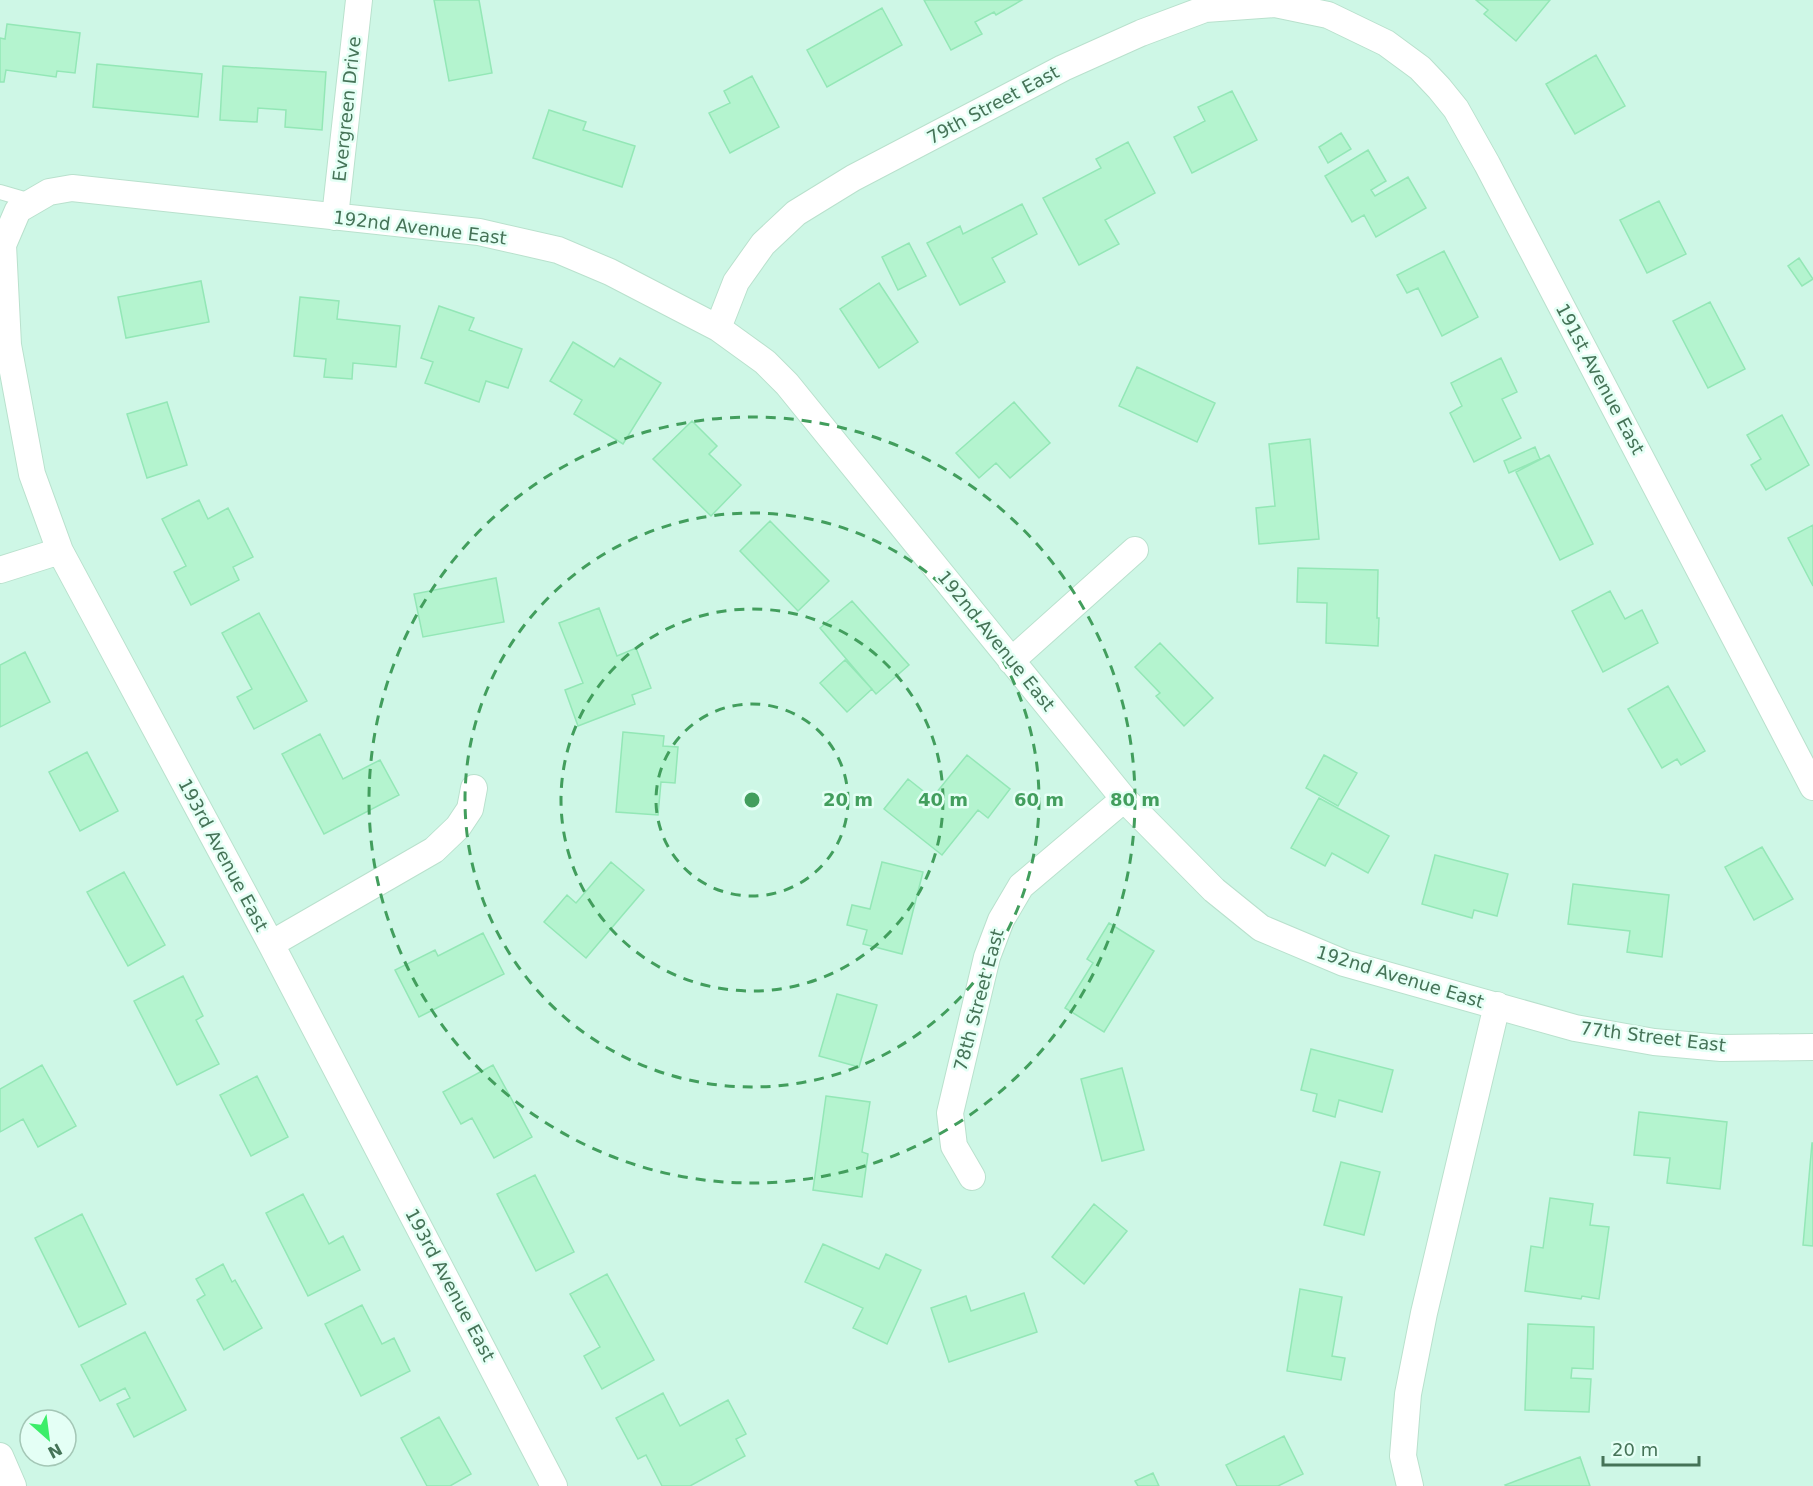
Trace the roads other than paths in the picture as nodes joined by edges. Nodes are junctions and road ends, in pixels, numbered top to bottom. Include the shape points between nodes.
1 (359, 0) edge
2 (1334, 19) joint
3 (0, 192) edge
4 (31, 201) junction
5 (335, 217) junction
6 (717, 328) junction
7 (1135, 550) dead end
8 (60, 551) junction
9 (0, 570) edge
10 (1011, 660) junction
11 (1813, 787) edge
12 (474, 788) dead end
13 (1124, 799) junction
14 (270, 944) junction
15 (1497, 1005) junction
16 (1813, 1047) edge
17 (972, 1177) dead end
18 (0, 1456) edge
19 (13, 1486) edge
20 (554, 1486) edge
21 (1410, 1486) edge

1 - 5 street, Evergreen Drive
2 - 6 street, 79th Street East via 1275,4 1205,9 1063,68 853,178 796,213 763,244 736,282
2 - 11 street, 191st Avenue East via 1386,43 1420,68 1456,110
3 - 4 lane
4 - 5 street, 192nd Avenue East via 72,188
4 - 8 street, 193rd Avenue East via 18,210 3,245 8,345 32,474
5 - 6 street, 192nd Avenue East via 479,232 558,250 610,272
6 - 10 street, 192nd Avenue East via 765,362 787,384
7 - 10 street
8 - 9 street
8 - 14 street, 193rd Avenue East
10 - 13 street, 192nd Avenue East
12 - 14 street via 470,809 458,828 435,850
13 - 15 street, 192nd Avenue East via 1214,890 1261,928 1344,963
13 - 17 street, 78th Street East via 1021,886 1001,921 987,957 950,1113 954,1146
14 - 20 street, 193rd Avenue East
15 - 16 street, 77th Street East via 1575,1028 1654,1042 1721,1048
15 - 21 street, 192nd Avenue East via 1408,1394 1403,1456
18 - 19 street

